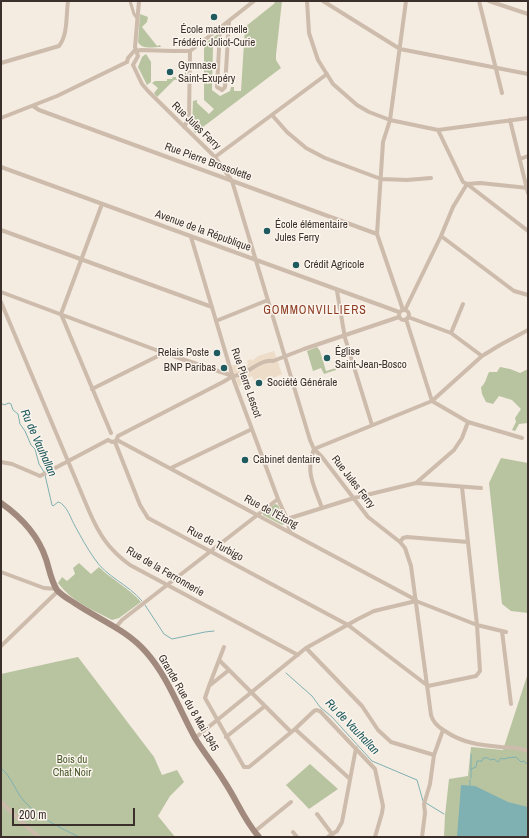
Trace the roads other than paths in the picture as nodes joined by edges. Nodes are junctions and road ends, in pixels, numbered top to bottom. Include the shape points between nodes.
1 (68, 1) edge
2 (130, 1) edge
3 (139, 1) edge
4 (254, 1) edge
5 (307, 1) edge
6 (323, 1) edge
7 (406, 1) edge
8 (479, 1) edge
9 (489, 1) edge
10 (528, 14) edge
11 (138, 18) junction
12 (229, 21) junction
13 (220, 29) junction
14 (400, 49) junction
15 (136, 50) junction
16 (144, 50) junction
17 (190, 51) junction
18 (138, 56) junction
19 (127, 62) junction
20 (1, 63) edge
21 (133, 65) junction
22 (495, 67) junction
23 (327, 74) junction
24 (528, 74) edge
25 (502, 93) dead end
26 (33, 106) junction
27 (272, 115) junction
28 (1, 118) edge
29 (528, 118) edge
30 (390, 120) junction
31 (510, 120) junction
32 (184, 127) junction
33 (438, 130) junction
34 (528, 156) edge
35 (216, 157) junction
36 (520, 159) junction
37 (1, 166) edge
38 (430, 178) dead end
39 (382, 179) junction
40 (232, 181) junction
41 (467, 184) junction
42 (528, 190) edge
43 (102, 204) junction
44 (1, 230) edge
45 (528, 231) edge
46 (377, 234) junction
47 (441, 236) junction
48 (191, 237) junction
49 (81, 259) junction
50 (256, 261) junction
51 (337, 290) junction
52 (1, 292) edge
53 (528, 294) edge
54 (268, 300) junction
55 (1, 302) edge
56 (463, 304) dead end
57 (212, 307) junction
58 (402, 312) junction
59 (61, 314) junction
60 (407, 318) junction
61 (216, 321) junction
62 (528, 330) edge
63 (451, 333) junction
64 (345, 335) junction
65 (164, 352) junction
66 (285, 356) junction
67 (482, 356) junction
68 (233, 376) junction
69 (92, 389) junction
70 (432, 401) junction
71 (468, 422) junction
72 (372, 425) junction
73 (252, 429) junction
74 (111, 433) junction
75 (522, 438) dead end
76 (116, 439) junction
77 (108, 440) junction
78 (314, 449) junction
79 (68, 461) junction
80 (1, 462) edge
81 (171, 468) junction
82 (416, 483) junction
83 (462, 487) junction
84 (481, 488) dead end
85 (354, 498) junction
86 (278, 499) junction
87 (1, 503) edge
88 (322, 508) junction
89 (258, 515) junction
90 (287, 519) junction
91 (290, 532) junction
92 (400, 542) junction
93 (468, 542) junction
94 (210, 552) junction
95 (1, 572) edge
96 (168, 585) junction
97 (57, 590) junction
98 (416, 601) junction
99 (348, 625) junction
100 (477, 625) junction
101 (116, 627) junction
102 (1, 646) edge
103 (224, 647) dead end
104 (306, 648) junction
105 (298, 655) junction
106 (219, 660) junction
107 (229, 670) junction
108 (209, 686) junction
109 (428, 686) junction
110 (252, 693) junction
111 (511, 704) dead end
112 (265, 706) junction
113 (217, 721) junction
114 (443, 730) junction
115 (293, 731) junction
116 (226, 737) junction
117 (195, 738) junction
118 (356, 748) junction
119 (528, 751) edge
120 (434, 756) junction
121 (350, 778) junction
122 (1, 802) edge
123 (291, 802) dead end
124 (317, 814) dead end
125 (254, 832) junction
126 (292, 832) dead end
127 (330, 836) edge
128 (39, 837) edge
129 (259, 837) edge
130 (297, 837) edge
131 (375, 837) edge
132 (422, 837) edge

1 - 20 street via 64,35 59,46
2 - 11 street
3 - 11 street
4 - 12 street
5 - 23 street via 309,32 318,60
6 - 14 street
7 - 14 street
8 - 22 street
9 - 10 street
11 - 15 street
12 - 13 street
12 - 13 street via 225,87 222,90 217,87
13 - 17 street
14 - 22 street
14 - 30 street
15 - 16 street
15 - 18 street
15 - 19 street
16 - 17 street
16 - 18 street
17 - 32 street via 189,118
18 - 21 street
19 - 21 street
19 - 26 street
21 - 32 street, Rue Jules Ferry via 148,92
22 - 24 street
22 - 25 street
23 - 27 street
23 - 30 street via 341,92 357,105
26 - 28 street
26 - 40 street, Rue Pierre Brossolette
27 - 35 street
27 - 39 street via 295,139 316,154
29 - 31 street
30 - 33 street
30 - 39 street via 384,142
31 - 33 street
31 - 36 street
32 - 35 street, Rue Jules Ferry
33 - 41 street via 463,182
34 - 36 street
35 - 40 street, Rue Jules Ferry
36 - 42 street
37 - 43 street, Avenue de la République
38 - 39 street
39 - 46 street
40 - 46 street, Rue Pierre Brossolette
40 - 50 street, Rue Jules Ferry
41 - 42 street via 480,183
41 - 45 street
41 - 47 street via 453,207
43 - 48 street, Avenue de la République
43 - 49 street
44 - 49 street
46 - 58 street
47 - 53 street via 514,291
47 - 58 street
48 - 50 street, Avenue de la République
48 - 57 street, Rue Pierre Lescot
49 - 57 street
49 - 59 street
50 - 51 street, Avenue de la République
50 - 54 street, Rue Jules Ferry
51 - 58 street, Avenue de la République
51 - 64 street
52 - 59 street
54 - 61 street
54 - 66 street, Rue Jules Ferry
55 - 79 street, Rue de la Ferronnerie
56 - 63 street
57 - 61 street, Rue Pierre Lescot
58 - 60 street via 408,313
58 - 60 street, Avenue de la République via 402,320
58 - 64 street
59 - 65 street
59 - 69 street
60 - 63 street, Avenue de la République
60 - 70 street
61 - 68 street, Rue Pierre Lescot
62 - 67 street
63 - 67 street, Avenue de la République
64 - 66 street
64 - 72 street
65 - 68 street
65 - 69 street
66 - 68 street via 273,361 268,360
66 - 78 street, Rue Jules Ferry
67 - 70 street
68 - 73 street, Rue Pierre Lescot
68 - 76 street
69 - 74 street
70 - 71 street
70 - 72 street
71 - 75 street
71 - 82 street via 454,450
72 - 78 street
73 - 81 street
73 - 86 street, Rue Pierre Lescot
74 - 76 street via 115,433
74 - 77 street
76 - 77 street via 110,442
76 - 81 street, Rue de l'Étang
76 - 94 street, Rue de Turbigo via 140,505 148,518
77 - 79 street
78 - 85 street, Rue Jules Ferry
78 - 88 street via 310,476
79 - 80 street via 38,476 12,464
79 - 96 street, Rue de la Ferronnerie via 94,523 111,549 130,565
81 - 89 street, Rue de l'Étang
82 - 83 street
82 - 85 street
83 - 84 street
83 - 93 street
85 - 88 street
85 - 92 street, Rue Jules Ferry via 372,520
86 - 89 street
86 - 90 street, Rue Pierre Lescot
87 - 97 main road via 27,525 40,545
88 - 90 street
89 - 91 street, Rue de l'Étang
89 - 94 street
90 - 91 street, Rue Pierre Lescot
91 - 98 street, Rue de l'Étang
92 - 93 street via 407,537
92 - 98 street, Rue Jules Ferry via 412,566
93 - 100 street
94 - 96 street
94 - 99 street, Rue de Turbigo
95 - 97 street via 44,588
96 - 101 street
96 - 105 street, Rue de la Ferronnerie
97 - 101 main road, Grande Rue du 8 Mai 1945
97 - 102 street
98 - 99 street via 374,611
98 - 100 street, Rue de l'Étang
98 - 109 street, Rue Jules Ferry
99 - 104 street
99 - 109 street, Rue de Turbigo
100 - 109 street via 480,670 476,676
100 - 111 street, Rue de l'Étang via 504,631
101 - 117 main road, Grande Rue du 8 Mai 1945 via 136,641 157,667
103 - 106 street
104 - 105 street
104 - 120 street via 362,706 378,730 390,742
105 - 110 street
106 - 107 street
106 - 108 street
107 - 108 street
107 - 110 street
108 - 113 street via 205,698
109 - 114 street, Rue Jules Ferry via 432,719
110 - 112 street
110 - 113 street
112 - 115 street
112 - 116 street
113 - 116 street
113 - 117 street
114 - 119 street via 469,743
114 - 120 street
115 - 116 street via 246,768
115 - 118 street via 318,710
115 - 121 street
117 - 125 main road, Grande Rue du 8 Mai 1945 via 224,780
118 - 121 street
118 - 131 street via 374,769 383,806
120 - 132 street via 425,803
121 - 127 street via 342,822
122 - 128 street
123 - 125 street
124 - 127 street
125 - 129 main road, Grande Rue du 8 Mai 1945
126 - 130 street

